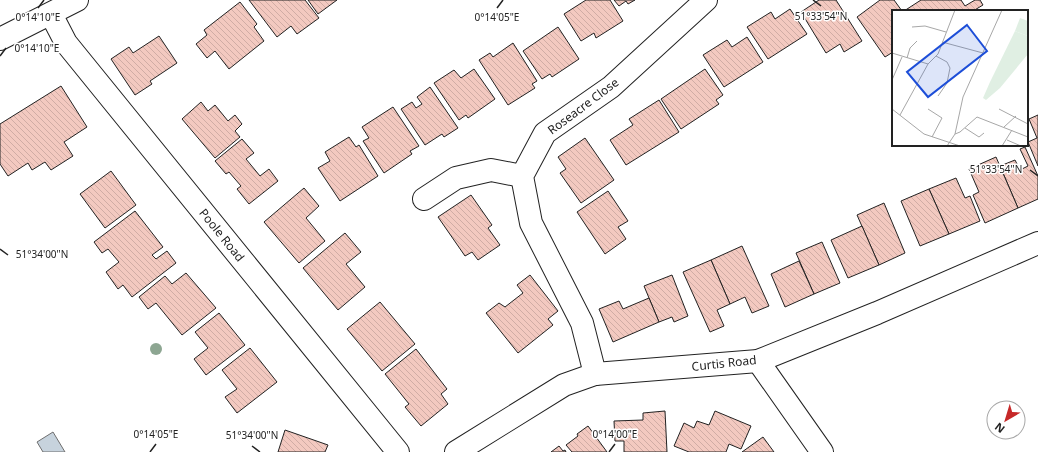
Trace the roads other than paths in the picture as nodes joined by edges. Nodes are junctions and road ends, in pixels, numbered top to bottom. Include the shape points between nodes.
1 (77, 0) edge
2 (706, 0) edge
3 (51, 14) junction
4 (0, 39) edge
5 (522, 176) junction
6 (424, 199) dead end
7 (1038, 243) edge
8 (758, 361) junction
9 (595, 374) junction
10 (398, 452) edge
11 (456, 452) edge
12 (822, 452) edge

1 - 3 street
2 - 5 street, Roseacre Close via 611,87 545,133
3 - 4 street
3 - 10 street, Poole Road via 66,43
5 - 6 street via 491,170 456,178
5 - 9 street via 531,223 582,323
7 - 8 street, Curtis Road
8 - 9 street, Curtis Road
8 - 12 street
9 - 11 street, Curtis Road via 564,385

